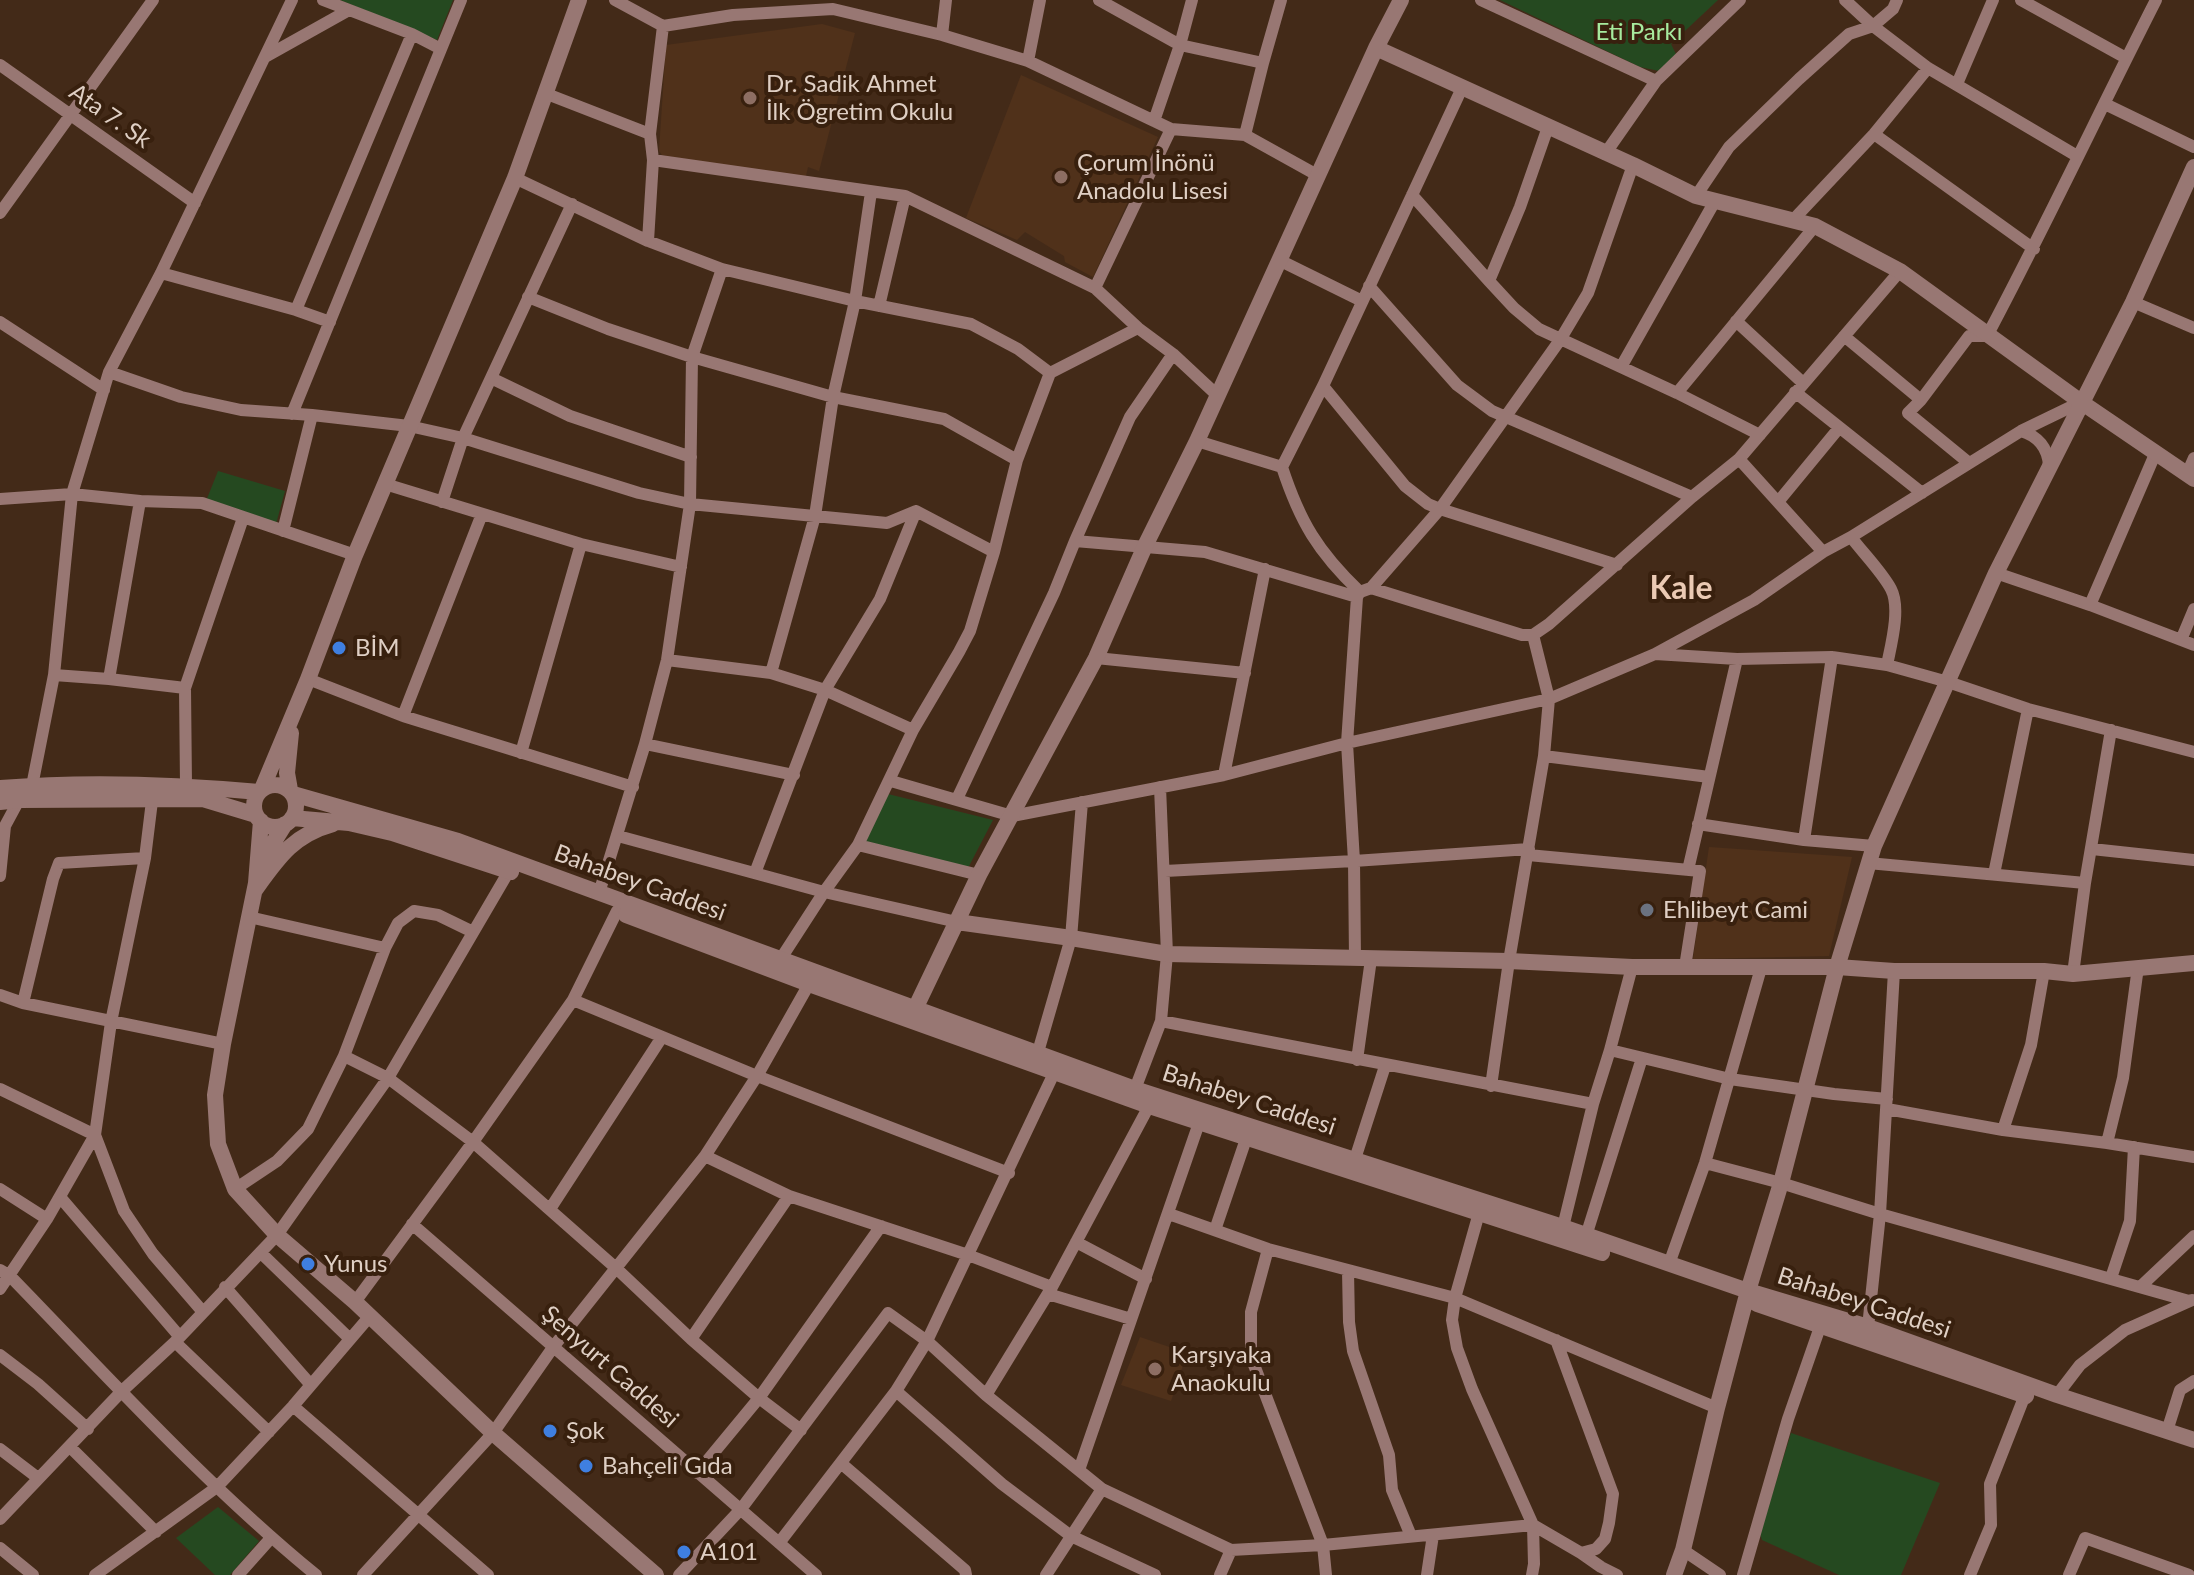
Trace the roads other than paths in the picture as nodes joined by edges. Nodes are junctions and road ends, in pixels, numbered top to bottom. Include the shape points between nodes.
1 (153, 0) edge
2 (292, 0) edge
3 (323, 0) edge
4 (461, 0) edge
5 (579, 0) edge
6 (615, 0) edge
7 (733, 0) edge
8 (946, 0) edge
9 (1040, 0) edge
10 (1099, 0) edge
11 (1192, 0) edge
12 (1281, 0) edge
13 (1401, 0) edge
14 (1481, 0) edge
15 (1740, 0) edge
16 (1845, 0) edge
17 (1897, 0) edge
18 (1993, 0) edge
19 (2021, 0) edge
20 (2156, 0) edge
21 (833, 4) edge
22 (349, 10) junction
23 (733, 15) junction
24 (663, 26) junction
25 (1873, 26) junction
26 (412, 34) junction
27 (942, 35) junction
28 (1180, 45) junction
29 (1376, 48) junction
30 (441, 49) junction
31 (265, 57) junction
32 (2126, 58) junction
33 (1028, 61) junction
34 (1263, 63) junction
35 (0, 65) edge
36 (1928, 68) junction
37 (1656, 81) junction
38 (1957, 84) junction
39 (1462, 88) junction
40 (547, 94) junction
41 (2105, 104) junction
42 (70, 115) junction
43 (1154, 121) junction
44 (1548, 127) junction
45 (1171, 129) junction
46 (650, 134) junction
47 (1874, 134) junction
48 (1245, 135) junction
49 (2194, 147) edge
50 (1605, 154) junction
51 (2077, 156) junction
52 (653, 160) junction
53 (1633, 165) junction
54 (2194, 167) edge
55 (1317, 175) junction
56 (515, 178) junction
57 (871, 192) junction
58 (1412, 195) junction
59 (905, 196) junction
60 (1696, 196) junction
61 (1715, 201) junction
62 (195, 203) junction
63 (572, 204) junction
64 (0, 213) edge
65 (1793, 220) junction
66 (1815, 226) junction
67 (648, 241) junction
68 (2034, 249) junction
69 (1279, 260) junction
70 (722, 269) junction
71 (1900, 271) junction
72 (161, 273) junction
73 (1489, 281) junction
74 (1369, 286) junction
75 (1095, 288) junction
76 (528, 297) junction
77 (855, 301) junction
78 (1362, 301) junction
79 (2133, 302) junction
80 (879, 306) junction
81 (296, 310) junction
82 (1736, 321) junction
83 (0, 322) edge
84 (330, 322) junction
85 (1138, 328) junction
86 (2194, 328) edge
87 (1844, 336) junction
88 (1987, 336) junction
89 (1560, 340) junction
90 (1173, 354) junction
91 (692, 357) junction
92 (1621, 367) junction
93 (109, 372) junction
94 (1050, 373) junction
95 (491, 378) junction
96 (1323, 386) junction
97 (1799, 387) junction
98 (104, 390) junction
99 (1677, 393) junction
100 (1217, 395) junction
101 (833, 397) junction
102 (1921, 400) junction
103 (2081, 402) junction
104 (292, 414) junction
105 (312, 415) junction
106 (1506, 418) junction
107 (409, 426) junction
108 (1839, 428) junction
109 (2021, 431) junction
110 (1760, 435) junction
111 (463, 438) junction
112 (1197, 441) junction
113 (2156, 452) junction
114 (691, 457) junction
115 (1739, 459) junction
116 (1017, 460) junction
117 (1969, 463) junction
118 (2049, 466) junction
119 (1282, 467) junction
120 (2192, 470) edge
121 (385, 484) junction
122 (1922, 493) junction
123 (72, 494) junction
124 (1692, 497) junction
125 (0, 499) edge
126 (140, 501) junction
127 (442, 502) junction
128 (1778, 502) junction
129 (690, 504) junction
130 (1440, 509) junction
131 (916, 511) junction
132 (482, 514) junction
133 (815, 516) junction
134 (243, 518) junction
135 (283, 531) junction
136 (1851, 537) junction
137 (1075, 541) junction
138 (581, 544) junction
139 (1145, 546) junction
140 (994, 552) junction
141 (1823, 552) junction
142 (355, 555) junction
143 (1617, 565) junction
144 (681, 567) junction
145 (1265, 569) junction
146 (1996, 573) junction
147 (1363, 592) junction
148 (2090, 605) junction
149 (2194, 609) edge
150 (1533, 635) junction
151 (2188, 643) edge
152 (1655, 654) junction
153 (1832, 657) junction
154 (1096, 658) junction
155 (1737, 659) junction
156 (667, 660) junction
157 (1887, 665) junction
158 (771, 673) junction
159 (1245, 673) junction
160 (54, 675) junction
161 (109, 679) junction
162 (308, 679) junction
163 (1948, 682) junction
164 (185, 688) junction
165 (825, 690) junction
166 (1549, 699) junction
167 (2028, 709) junction
168 (403, 716) junction
169 (292, 719) junction
170 (913, 730) junction
171 (2111, 730) junction
172 (1347, 743) junction
173 (645, 744) junction
174 (2194, 752) edge
175 (521, 753) junction
176 (1544, 756) junction
177 (794, 775) junction
178 (1224, 775) junction
179 (1709, 777) junction
180 (891, 781) junction
181 (186, 785) junction
182 (32, 786) junction
183 (633, 787) junction
184 (1160, 787) junction
185 (0, 788) edge
186 (260, 791) junction
187 (292, 792) junction
188 (957, 799) junction
189 (19, 800) junction
190 (152, 801) junction
191 (0, 802) edge
192 (1082, 802) junction
193 (1012, 816) junction
194 (258, 818) junction
195 (289, 821) junction
196 (349, 823) junction
197 (1698, 824) junction
198 (2, 828) edge
199 (618, 836) junction
200 (1804, 840) junction
201 (858, 845) junction
202 (1874, 846) junction
203 (2092, 849) junction
204 (1528, 852) junction
205 (145, 858) junction
206 (2194, 860) edge
207 (1354, 861) junction
208 (1868, 863) junction
209 (1688, 870) junction
210 (509, 871) junction
211 (1165, 871) junction
212 (755, 873) junction
213 (1994, 874) junction
214 (979, 875) junction
215 (0, 876) edge
216 (2085, 883) junction
217 (255, 887) junction
218 (824, 892) junction
219 (599, 893) junction
220 (617, 911) junction
221 (249, 917) junction
222 (957, 922) junction
223 (473, 932) junction
224 (1071, 938) junction
225 (385, 948) junction
226 (1167, 954) junction
227 (1363, 959) junction
228 (780, 960) junction
229 (1509, 961) junction
230 (2194, 963) edge
231 (1632, 967) junction
232 (1685, 967) junction
233 (1837, 967) junction
234 (2138, 967) junction
235 (1761, 968) junction
236 (1894, 971) junction
237 (2044, 971) junction
238 (2073, 974) junction
239 (809, 984) junction
240 (0, 995) edge
241 (573, 1000) junction
242 (23, 1003) junction
243 (915, 1009) junction
244 (1161, 1021) junction
245 (111, 1022) junction
246 (662, 1037) junction
247 (223, 1044) junction
248 (1610, 1050) junction
249 (1038, 1052) junction
250 (344, 1056) junction
251 (1642, 1058) junction
252 (1357, 1060) junction
253 (1385, 1066) junction
254 (1055, 1071) junction
255 (757, 1076) junction
256 (388, 1078) junction
257 (1730, 1079) junction
258 (1491, 1086) junction
259 (0, 1089) edge
260 (1135, 1089) junction
261 (1804, 1090) junction
262 (1593, 1104) junction
263 (1887, 1104) junction
264 (1149, 1106) junction
265 (1199, 1123) junction
266 (2003, 1130) junction
267 (95, 1135) junction
268 (1246, 1139) junction
269 (473, 1142) junction
270 (2107, 1143) junction
271 (2134, 1147) junction
272 (705, 1156) junction
273 (2194, 1157) edge
274 (1355, 1159) junction
275 (1705, 1163) junction
276 (1009, 1173) junction
277 (1781, 1183) junction
278 (0, 1189) edge
279 (235, 1189) junction
280 (789, 1196) junction
281 (60, 1197) junction
282 (550, 1209) junction
283 (1479, 1213) junction
284 (1169, 1214) junction
285 (1880, 1214) junction
286 (47, 1219) junction
287 (412, 1224) junction
288 (881, 1226) junction
289 (1563, 1227) junction
290 (1215, 1230) junction
291 (277, 1235) junction
292 (1586, 1236) junction
293 (2194, 1236) edge
294 (1076, 1242) junction
295 (1268, 1249) junction
296 (261, 1253) junction
297 (968, 1255) junction
298 (1669, 1264) junction
299 (617, 1269) junction
300 (1348, 1271) junction
301 (5, 1273) edge
302 (2111, 1278) junction
303 (1146, 1279) junction
304 (225, 1287) junction
305 (2140, 1287) junction
306 (0, 1289) edge
307 (1050, 1290) junction
308 (1747, 1296) junction
309 (1455, 1298) junction
310 (2192, 1300) edge
311 (355, 1302) junction
312 (203, 1312) junction
313 (370, 1316) junction
314 (1131, 1319) junction
315 (1820, 1327) junction
316 (1868, 1327) junction
317 (350, 1339) junction
318 (691, 1339) junction
319 (177, 1340) junction
320 (1556, 1340) junction
321 (927, 1341) junction
322 (554, 1346) junction
323 (0, 1355) edge
324 (2194, 1381) edge
325 (310, 1384) junction
326 (122, 1391) junction
327 (896, 1391) junction
328 (986, 1395) junction
329 (2025, 1395) junction
330 (2057, 1395) junction
331 (759, 1398) junction
332 (293, 1406) junction
333 (1717, 1408) junction
334 (88, 1429) junction
335 (801, 1430) junction
336 (2167, 1431) junction
337 (269, 1432) junction
338 (493, 1433) junction
339 (2194, 1440) edge
340 (70, 1447) junction
341 (0, 1449) edge
342 (2194, 1450) edge
343 (842, 1464) junction
344 (1079, 1470) junction
345 (697, 1473) junction
346 (38, 1478) junction
347 (217, 1487) junction
348 (1102, 1489) junction
349 (741, 1509) junction
350 (419, 1514) junction
351 (0, 1519) edge
352 (1533, 1525) junction
353 (156, 1532) junction
354 (1433, 1535) junction
355 (1071, 1536) junction
356 (1411, 1536) junction
357 (271, 1538) junction
358 (779, 1543) junction
359 (1323, 1545) junction
360 (0, 1548) edge
361 (1231, 1550) junction
362 (1683, 1550) junction
363 (1581, 1553) junction
364 (2169, 1572) edge
365 (33, 1575) edge
366 (95, 1575) edge
367 (238, 1575) edge
368 (316, 1575) edge
369 (363, 1575) edge
370 (488, 1575) edge
371 (656, 1575) edge
372 (679, 1575) edge
373 (816, 1575) edge
374 (966, 1575) edge
375 (1046, 1575) edge
376 (1155, 1575) edge
377 (1220, 1575) edge
378 (1326, 1575) edge
379 (1427, 1575) edge
380 (1532, 1575) edge
381 (1617, 1575) edge
382 (1674, 1575) edge
383 (1720, 1575) edge
384 (1743, 1575) edge
385 (1970, 1575) edge
386 (2069, 1575) edge
387 (2189, 1575) edge

1 - 42 street
2 - 31 street
3 - 22 street
4 - 30 street
5 - 40 street
6 - 24 street
7 - 23 street
8 - 27 street
9 - 33 street
10 - 28 street
11 - 28 street
12 - 34 street
13 - 29 street
14 - 37 street
15 - 37 street
16 - 25 street
17 - 25 street
18 - 38 street
19 - 32 street
20 - 32 street
21 - 23 street
21 - 27 street
22 - 26 street
22 - 31 street
23 - 24 street
24 - 46 street
25 - 36 street
25 - 60 street via 1849,34 1799,79 1729,147
26 - 30 street
26 - 81 street
27 - 33 street
28 - 34 street
28 - 43 street
29 - 39 street
29 - 55 street
30 - 84 street
31 - 62 street
32 - 41 street
33 - 43 street
34 - 48 street
35 - 42 street, Ata 7. Sk
36 - 38 street
36 - 47 street
37 - 50 street
38 - 51 street
39 - 44 street
39 - 58 street
40 - 46 street
40 - 56 street
41 - 49 street
41 - 51 street
42 - 62 street, Ata 7. Sk
42 - 64 street
43 - 45 street
44 - 50 street
44 - 73 street
45 - 48 street
45 - 75 street
46 - 52 street
47 - 65 street
47 - 68 street
48 - 55 street
50 - 53 street
51 - 68 street
52 - 57 street
52 - 67 street
53 - 60 street
53 - 89 street via 1588,293
54 - 79 street
55 - 69 street
56 - 63 street
56 - 107 street
57 - 59 street
57 - 77 street
58 - 73 street
58 - 74 street
59 - 75 street
59 - 80 street
60 - 61 street
61 - 65 street
61 - 92 street
62 - 72 street
63 - 67 street
63 - 76 street
65 - 66 street
66 - 71 street
66 - 82 street
67 - 70 street
68 - 88 street
69 - 78 street
69 - 100 street
70 - 77 street
70 - 91 street
71 - 87 street
71 - 88 street
72 - 81 street
72 - 93 street
73 - 89 street via 1539,329
74 - 78 street
74 - 106 street via 1457,385
75 - 85 street
76 - 91 street
76 - 95 street
77 - 80 street
77 - 101 street
78 - 96 street
79 - 86 street
79 - 103 street
80 - 94 street via 971,324
81 - 84 street
82 - 97 street
82 - 99 street
83 - 98 street
84 - 104 street
85 - 90 street
85 - 94 street
87 - 97 street
87 - 102 street
88 - 102 street via 1969,336
88 - 103 street
89 - 92 street
89 - 106 street
90 - 100 street
90 - 137 street via 1130,417
91 - 101 street
91 - 114 street
92 - 99 street
93 - 98 street
93 - 104 street via 181,397
94 - 116 street
95 - 111 street
95 - 114 street via 570,416
96 - 119 street
96 - 130 street via 1405,486
97 - 108 street
97 - 110 street
98 - 123 street
99 - 110 street
100 - 112 street
101 - 116 street via 944,419
101 - 133 street
102 - 117 street via 1908,413
103 - 109 street
103 - 113 street
103 - 118 street
104 - 105 street
105 - 107 street
105 - 135 street
106 - 124 street
106 - 130 street
107 - 111 street
107 - 121 street
108 - 122 street
108 - 128 street
109 - 117 street
109 - 118 street via 2040,442
110 - 115 street
111 - 127 street
111 - 129 street
112 - 119 street
112 - 139 street
113 - 120 street
113 - 148 street
114 - 129 street
115 - 124 street
115 - 128 street
116 - 140 street
117 - 122 street
118 - 146 street
119 - 147 street via 1315,542 1337,571
121 - 127 street
121 - 142 street
122 - 136 street
123 - 125 street
123 - 126 street
123 - 160 street
124 - 143 street
126 - 134 street via 202,503
126 - 161 street
127 - 132 street
128 - 141 street
129 - 133 street
129 - 144 street
130 - 143 street
130 - 147 street
131 - 133 street via 887,523
131 - 140 street
131 - 165 street via 880,599
132 - 138 street
132 - 168 street
133 - 158 street
134 - 135 street
134 - 164 street
135 - 142 street
136 - 141 street
136 - 157 street via 1895,600
137 - 139 street
137 - 188 street
138 - 144 street
138 - 175 street
139 - 145 street via 1205,552
139 - 154 street
140 - 170 street via 970,631
141 - 152 street via 1754,600
142 - 162 street
143 - 150 street
144 - 156 street
145 - 147 street
145 - 159 street
146 - 148 street
146 - 163 street
147 - 150 street
147 - 172 street
148 - 151 street
149 - 151 street
150 - 166 street
152 - 155 street
152 - 166 street
153 - 155 street
153 - 157 street
153 - 200 street
154 - 159 street
154 - 193 street
155 - 179 street
156 - 158 street
156 - 173 street
157 - 163 street
158 - 165 street
159 - 178 street
160 - 161 street
160 - 182 street
161 - 164 street
162 - 168 street
162 - 169 street
163 - 167 street
163 - 202 street
164 - 181 street
165 - 170 street
165 - 177 street
166 - 172 street
166 - 176 street
167 - 171 street
167 - 213 street
168 - 175 street
169 - 186 street
169 - 187 street via 287,773
170 - 180 street
171 - 174 street
171 - 203 street
172 - 178 street
172 - 207 street
173 - 177 street
173 - 183 street
175 - 183 street
176 - 179 street
176 - 204 street
177 - 212 street
178 - 184 street
179 - 197 street
180 - 188 street
180 - 201 street
181 - 182 street
181 - 186 street
182 - 185 street
183 - 199 street
184 - 192 street
184 - 211 street
186 - 187 street via 273,785
186 - 194 street via 254,803
187 - 195 street via 296,807
187 - 219 street, Bahabey Caddesi via 458,841
188 - 193 street
189 - 190 street
189 - 191 street
189 - 198 street
190 - 194 street via 203,799
190 - 205 street
192 - 193 street
192 - 224 street
193 - 214 street
194 - 195 street via 273,826
194 - 217 street
195 - 196 street, Bahabey Caddesi
195 - 217 street via 270,848
196 - 210 street, Bahabey Caddesi
196 - 217 street via 330,824 300,838
197 - 200 street
197 - 209 street
198 - 215 street
199 - 212 street
199 - 219 street
200 - 202 street
201 - 214 street
201 - 218 street
202 - 208 street
203 - 206 street
203 - 216 street
204 - 207 street
204 - 209 street
204 - 229 street
205 - 242 street via 59,863
205 - 245 street
207 - 211 street
207 - 227 street
208 - 213 street
208 - 233 street
209 - 232 street via 1700,871
210 - 220 street, Bahabey Caddesi
210 - 223 street
211 - 226 street
212 - 218 street
213 - 216 street
214 - 222 street
216 - 238 street
217 - 221 street
218 - 222 street
218 - 228 street
219 - 228 street, Bahabey Caddesi
220 - 239 street, Bahabey Caddesi
220 - 241 street
221 - 225 street
221 - 247 street
222 - 224 street
222 - 243 street
223 - 225 street via 438,915 414,911 398,923
223 - 256 street
224 - 226 street
224 - 249 street
225 - 250 street
226 - 227 street
226 - 244 street
227 - 229 street
227 - 252 street
228 - 243 street, Bahabey Caddesi
229 - 231 street
229 - 258 street
230 - 234 street
231 - 232 street
231 - 248 street
232 - 235 street
233 - 235 street
233 - 236 street
233 - 261 street
234 - 238 street
234 - 270 street via 2123,1078
235 - 257 street
236 - 237 street
236 - 263 street
237 - 238 street
237 - 266 street via 2031,1045
239 - 254 street, Bahabey Caddesi
239 - 255 street
240 - 242 street
241 - 246 street
241 - 269 street
242 - 245 street
243 - 249 street, Bahabey Caddesi
244 - 252 street
244 - 260 street
245 - 247 street
245 - 267 street
246 - 255 street
246 - 282 street
247 - 279 street via 215,1095 218,1144
248 - 251 street
248 - 262 street
249 - 260 street, Bahabey Caddesi
250 - 256 street
250 - 279 street via 308,1129 277,1161
251 - 257 street
251 - 292 street
252 - 253 street
253 - 258 street
253 - 274 street
254 - 264 street, Bahabey Caddesi
254 - 276 street
255 - 272 street
255 - 276 street
256 - 269 street
256 - 291 street
257 - 261 street
257 - 275 street
258 - 262 street
259 - 267 street
260 - 274 street, Bahabey Caddesi
261 - 263 street
261 - 277 street
262 - 289 street
263 - 266 street
263 - 285 street
264 - 265 street, Bahabey Caddesi
264 - 294 street
265 - 268 street, Bahabey Caddesi
265 - 284 street
266 - 270 street
267 - 281 street
267 - 312 street via 124,1211
268 - 283 street, Bahabey Caddesi
268 - 290 street
269 - 282 street
269 - 287 street
270 - 271 street
271 - 273 street
271 - 302 street via 2130,1221
272 - 280 street
272 - 299 street
274 - 289 street, Bahabey Caddesi
275 - 277 street
275 - 298 street
276 - 297 street
277 - 285 street
277 - 308 street
278 - 286 street
279 - 291 street
280 - 288 street
280 - 318 street
281 - 286 street
281 - 319 street
282 - 299 street
283 - 308 street, Bahabey Caddesi
283 - 309 street
284 - 290 street
284 - 303 street
285 - 302 street
285 - 316 street
286 - 301 street
287 - 311 street
287 - 322 street, Şenyurt Caddesi
288 - 297 street
288 - 331 street
289 - 292 street, Bahabey Caddesi
290 - 295 street
291 - 296 street
291 - 311 street
292 - 298 street, Bahabey Caddesi
293 - 305 street
294 - 303 street
294 - 307 street
295 - 300 street
295 - 359 street via 1251,1312 1251,1357
296 - 304 street
296 - 317 street
297 - 307 street
297 - 321 street
298 - 308 street, Bahabey Caddesi
299 - 318 street
299 - 322 street
300 - 309 street
300 - 356 street via 1353,1351 1389,1455 1392,1490
301 - 306 street
301 - 326 street
302 - 305 street
303 - 314 street
304 - 312 street
304 - 325 street
305 - 310 street
307 - 314 street
307 - 328 street
308 - 315 street, Bahabey Caddesi
308 - 316 street, Bahabey Caddesi
308 - 333 street
309 - 320 street
309 - 352 street via 1457,1348
310 - 330 street via 2125,1330 2080,1365
311 - 313 street
312 - 319 street
313 - 317 street
313 - 338 street
314 - 344 street
315 - 329 street, Bahabey Caddesi
315 - 384 street
316 - 330 street, Bahabey Caddesi
317 - 325 street
318 - 331 street
319 - 326 street
319 - 337 street
320 - 333 street
320 - 363 street via 1613,1494 1605,1539 1596,1549
321 - 327 street
321 - 328 street
321 - 335 street via 888,1313
322 - 338 street
322 - 345 street, Şenyurt Caddesi
323 - 334 street
324 - 336 street via 2180,1390
325 - 332 street
326 - 334 street
326 - 347 street
327 - 343 street
327 - 355 street
328 - 344 street
329 - 342 street, Bahabey Caddesi
329 - 385 street via 1990,1484 1991,1525
330 - 336 street, Bahabey Caddesi
331 - 335 street
331 - 345 street
332 - 337 street
332 - 350 street
333 - 362 street
334 - 340 street
335 - 349 street
336 - 339 street, Bahabey Caddesi
337 - 347 street
338 - 350 street
338 - 371 street
340 - 346 street
340 - 353 street
341 - 346 street
343 - 358 street
343 - 374 street
344 - 348 street
345 - 349 street, Şenyurt Caddesi
346 - 351 street
347 - 353 street
347 - 357 street
348 - 355 street
348 - 361 street
349 - 358 street, Şenyurt Caddesi
349 - 372 street
350 - 369 street
350 - 370 street
352 - 354 street
352 - 363 street
352 - 380 street
353 - 366 street
354 - 356 street
354 - 379 street
355 - 375 street
355 - 376 street
356 - 359 street
357 - 367 street
357 - 368 street
358 - 373 street, Şenyurt Caddesi
359 - 361 street
359 - 378 street
360 - 365 street
361 - 377 street
362 - 382 street
362 - 383 street
363 - 381 street
364 - 386 street via 2085,1538
364 - 387 street

